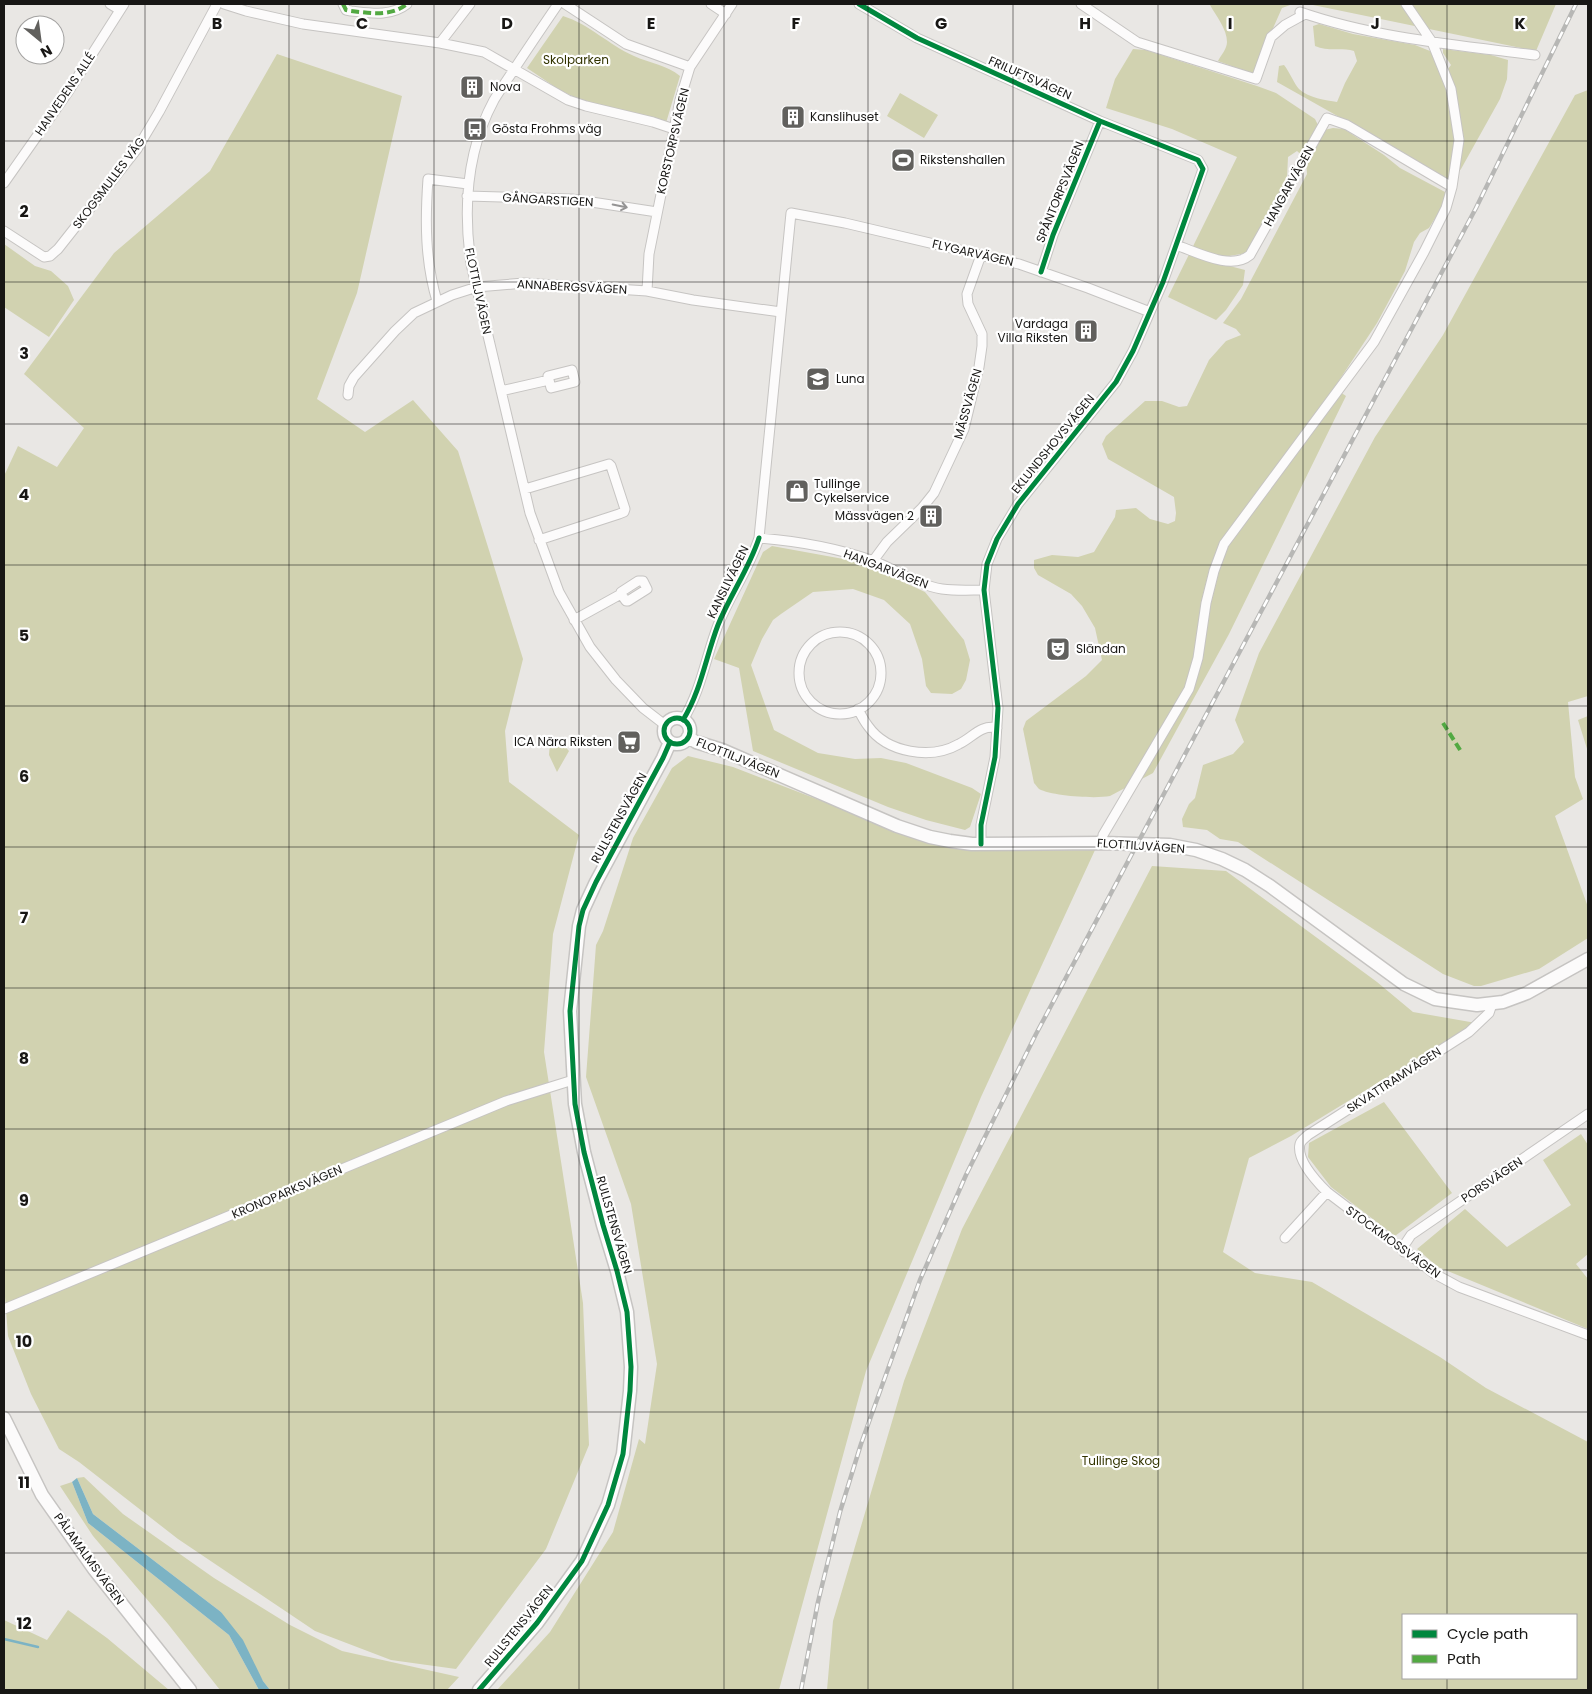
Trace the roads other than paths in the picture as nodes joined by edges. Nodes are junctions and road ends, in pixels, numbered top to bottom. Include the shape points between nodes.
1 (110, 4) edge
2 (217, 4) edge
3 (224, 4) edge
4 (343, 4) edge
5 (406, 4) edge
6 (470, 4) edge
7 (558, 4) edge
8 (564, 4) edge
9 (711, 4) edge
10 (732, 4) edge
11 (859, 4) edge
12 (1081, 4) edge
13 (1406, 4) edge
14 (122, 7) edge
15 (726, 14) junction
16 (1432, 42) junction
17 (440, 43) junction
18 (1535, 55) dead end
19 (690, 67) junction
20 (515, 68) junction
21 (1100, 121) junction
22 (674, 130) junction
23 (1198, 160) joint
24 (4, 183) edge
25 (468, 184) junction
26 (1452, 187) junction
27 (467, 196) junction
28 (657, 212) junction
29 (791, 213) joint
30 (4, 231) edge
31 (1176, 244) junction
32 (981, 255) junction
33 (1041, 272) junction
34 (477, 287) junction
35 (647, 291) junction
36 (437, 301) junction
37 (781, 312) junction
38 (1150, 312) junction
39 (549, 380) dead end
40 (501, 390) junction
41 (348, 395) dead end
42 (524, 489) junction
43 (759, 538) junction
44 (539, 540) junction
45 (874, 561) junction
46 (984, 590) junction
47 (621, 594) dead end
48 (574, 620) junction
49 (858, 709) junction
50 (683, 720) junction
51 (665, 725) junction
52 (997, 728) junction
53 (688, 737) junction
54 (670, 742) junction
55 (1102, 842) junction
56 (981, 844) junction
57 (1588, 959) edge
58 (1492, 1004) junction
59 (573, 1080) junction
60 (1588, 1114) edge
61 (1300, 1156) joint
62 (1327, 1192) junction
63 (1285, 1238) dead end
64 (1404, 1252) junction
65 (4, 1309) edge
66 (1588, 1335) edge
67 (4, 1418) edge
68 (190, 1690) edge
69 (478, 1690) edge

1 - 14 street
2 - 30 street, SKOGSMULLES VÄG via 137,149 58,249 50,256 39,256
3 - 17 street via 303,24
4 - 5 street via 351,12 383,13
6 - 17 street
7 - 20 street, FLOTTILJVÄGEN
8 - 19 street via 626,44
9 - 15 street
10 - 15 street, KORSTORPSVÄGEN
11 - 21 street, FRILUFTSVÄGEN via 917,38
12 - 16 street via 1137,42 1256,79 1271,37 1303,13 1350,28
13 - 16 street
14 - 24 street, HANVEDENS ALLÉ
15 - 19 street, KORSTORPSVÄGEN
16 - 18 street
16 - 26 street via 1451,89 1459,140
17 - 20 street via 484,52
19 - 22 street, KORSTORPSVÄGEN
20 - 22 street via 568,100
20 - 25 street, FLOTTILJVÄGEN via 495,98 483,125
21 - 23 street, FRILUFTSVÄGEN
21 - 33 street, SPÅNTORPSVÄGEN
22 - 28 street, KORSTORPSVÄGEN
23 - 31 street, EKLUNDSHOVSVÄGEN via 1203,169
25 - 27 street, FLOTTILJVÄGEN
25 - 36 street via 428,180 427,253
26 - 31 street, HANGARVÄGEN via 1327,118 1250,255 1244,260 1226,261
26 - 55 street via 1446,208 1424,252 1374,342 1224,544 1206,603 1198,658 1189,689 1103,835
27 -> 28 street, GÅNGARSTIGEN via 572,199
27 - 34 street, FLOTTILJVÄGEN via 467,240
28 - 35 street, KORSTORPSVÄGEN via 649,254
29 - 32 street, FLYGARVÄGEN
29 - 37 street, KANSLIVÄGEN
31 - 38 street, EKLUNDSHOVSVÄGEN
32 - 33 street, FLYGARVÄGEN
32 - 45 street, MÄSSVÄGEN via 967,294 968,304 982,334 982,346 964,429 934,493 887,542
33 - 38 street, FLYGARVÄGEN
34 - 35 street, ANNABERGSVÄGEN via 524,283
34 - 36 street, ANNABERGSVÄGEN
34 - 40 street, FLOTTILJVÄGEN
35 - 37 street, ANNABERGSVÄGEN
36 - 41 street, ANNABERGSVÄGEN via 414,313 395,331 354,377
37 - 43 street, KANSLIVÄGEN
38 - 46 street, EKLUNDSHOVSVÄGEN via 1116,382 1018,504 997,539 986,564
39 - 40 street
40 - 42 street, FLOTTILJVÄGEN
42 - 44 street, FLOTTILJVÄGEN
42 - 44 street via 609,464 625,509 619,514
43 - 45 street, HANGARVÄGEN via 841,550
43 - 50 street, KANSLIVÄGEN via 718,625
44 - 48 street, FLOTTILJVÄGEN via 559,592
45 - 46 street, HANGARVÄGEN via 933,587
46 - 52 street, EKLUNDSHOVSVÄGEN via 998,708
47 - 48 street
48 - 51 street, FLOTTILJVÄGEN via 616,680
49 - 49 street via 847,714 830,714 820,710 803,694 799,669 801,658 807,648 822,636 840,633 859,636 877,658 881,677 877,691
49 - 52 street via 868,727 879,737 908,751 948,749 982,729
50 - 51 street via 673,719
50 - 53 street via 689,727
51 - 54 street via 664,733
52 - 56 street, EKLUNDSHOVSVÄGEN via 995,757 981,825
53 - 54 street via 681,743
53 - 56 street, FLOTTILJVÄGEN via 898,826 950,842
54 - 59 street, RULLSTENSVÄGEN via 583,910 570,1011
55 - 56 street, FLOTTILJVÄGEN
55 - 58 street, FLOTTILJVÄGEN via 1170,845 1222,859 1270,886 1404,984 1435,999
57 - 58 street, FLOTTILJVÄGEN via 1527,993
58 - 61 street, SKVATTRAMVÄGEN via 1489,1013 1469,1032 1308,1135 1300,1145
59 - 65 street, KRONOPARKSVÄGEN via 506,1101
59 - 69 street, RULLSTENSVÄGEN via 584,1152 627,1312 631,1367 622,1454 608,1505 582,1561 537,1623
60 - 64 street, PORSVÄGEN via 1410,1235
61 - 62 street, STOCKMOSSVÄGEN
62 - 63 street
62 - 64 street, STOCKMOSSVÄGEN
64 - 66 street, STOCKMOSSVÄGEN via 1459,1287
67 - 68 street, PÅLAMALMSVÄGEN via 42,1495 94,1569

